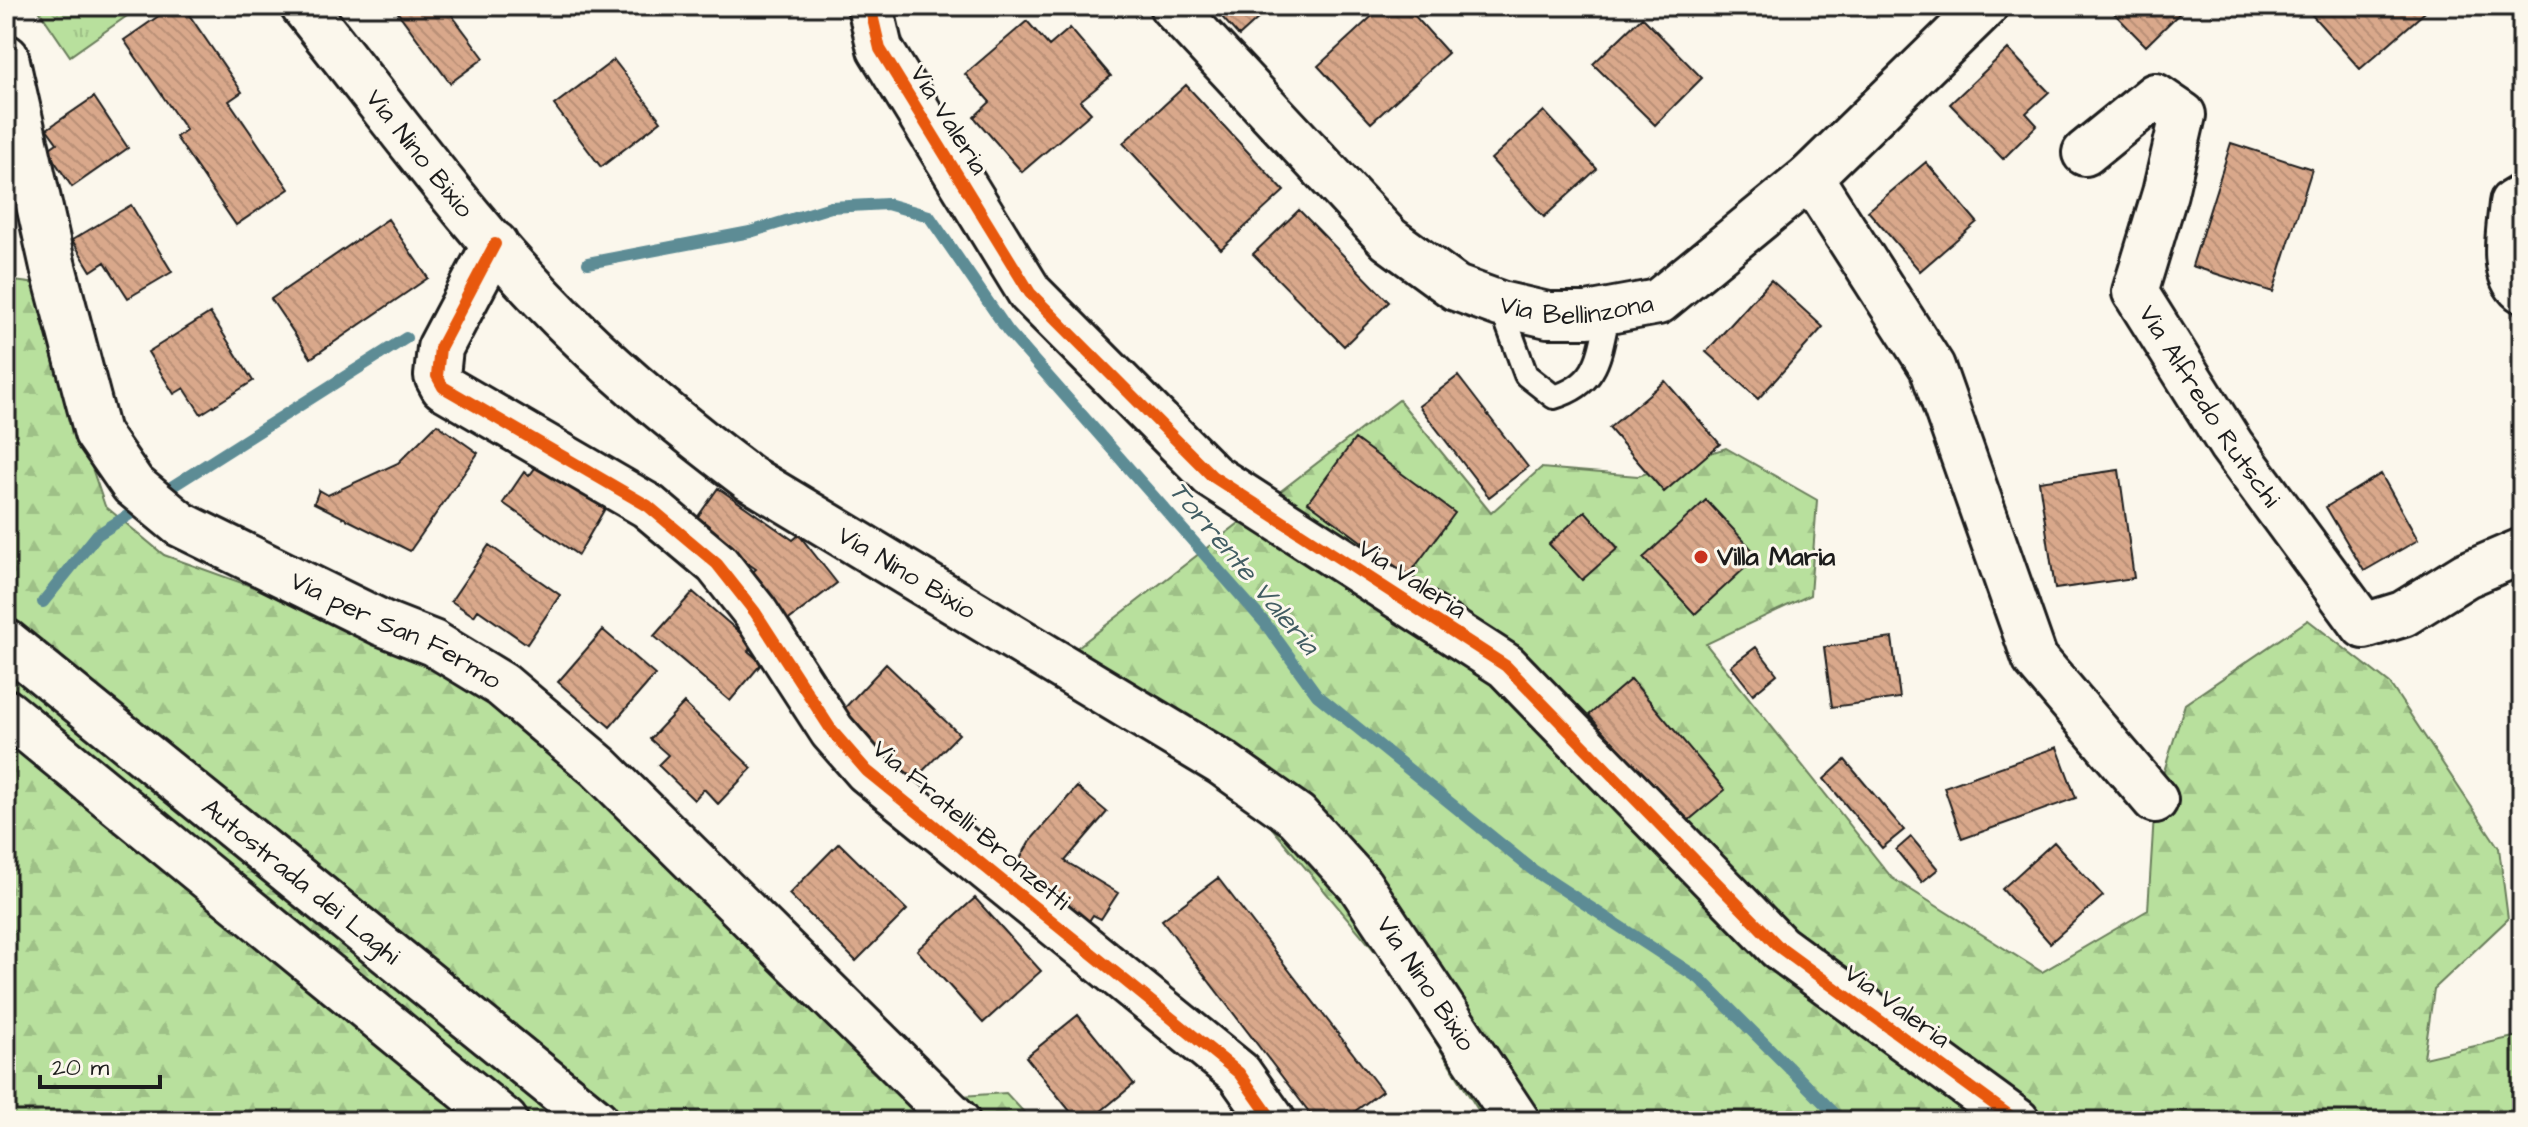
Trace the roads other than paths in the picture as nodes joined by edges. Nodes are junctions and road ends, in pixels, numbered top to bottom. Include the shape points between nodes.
1 (303, 6) edge
2 (870, 6) edge
3 (1172, 6) edge
4 (1985, 6) edge
5 (6, 57) edge
6 (2085, 153) dead end
7 (1810, 177) junction
8 (2522, 197) edge
9 (495, 244) junction
10 (2522, 290) edge
11 (1500, 304) junction
12 (1609, 311) junction
13 (2522, 551) edge
14 (6, 642) edge
15 (6, 712) edge
16 (2155, 800) dead end
17 (587, 1113) edge
18 (505, 1121) edge
19 (957, 1121) edge
20 (1273, 1121) edge
21 (1517, 1121) edge
22 (2017, 1121) edge

1 - 9 main road, Via Nino Bixio
2 - 22 main road, Via Valeria via 880,49 1030,293 1212,476 1506,666 1779,947
3 - 11 main road, Via Bellinzona via 1389,239 1456,288
4 - 7 main road, Via Bellinzona
5 - 19 main road, Via per San Fermo via 97,433 133,485 180,524 433,643 502,685 599,767
6 - 13 main road, Via Alfredo Rutschi via 2155,96 2183,115 2135,292 2231,445 2364,626 2403,614 2466,575
7 - 12 main road, Via Bellinzona via 1658,302
7 - 16 main road via 1932,367 2035,659
8 - 10 main road via 2512,203 2507,254
9 - 20 main road, Via Fratelli Bronzetti via 440,348 436,363 443,387 648,506 717,564 755,612 832,731 867,771 1239,1073
9 - 21 main road, Via Nino Bixio via 575,332 680,427 749,478 1210,756 1297,816 1360,885
11 - 12 main road, Via Bellinzona via 1548,315
11 - 12 lane via 1526,375 1554,397 1578,390 1595,371
14 - 17 main road, Autostrada dei Laghi
15 - 18 main road

